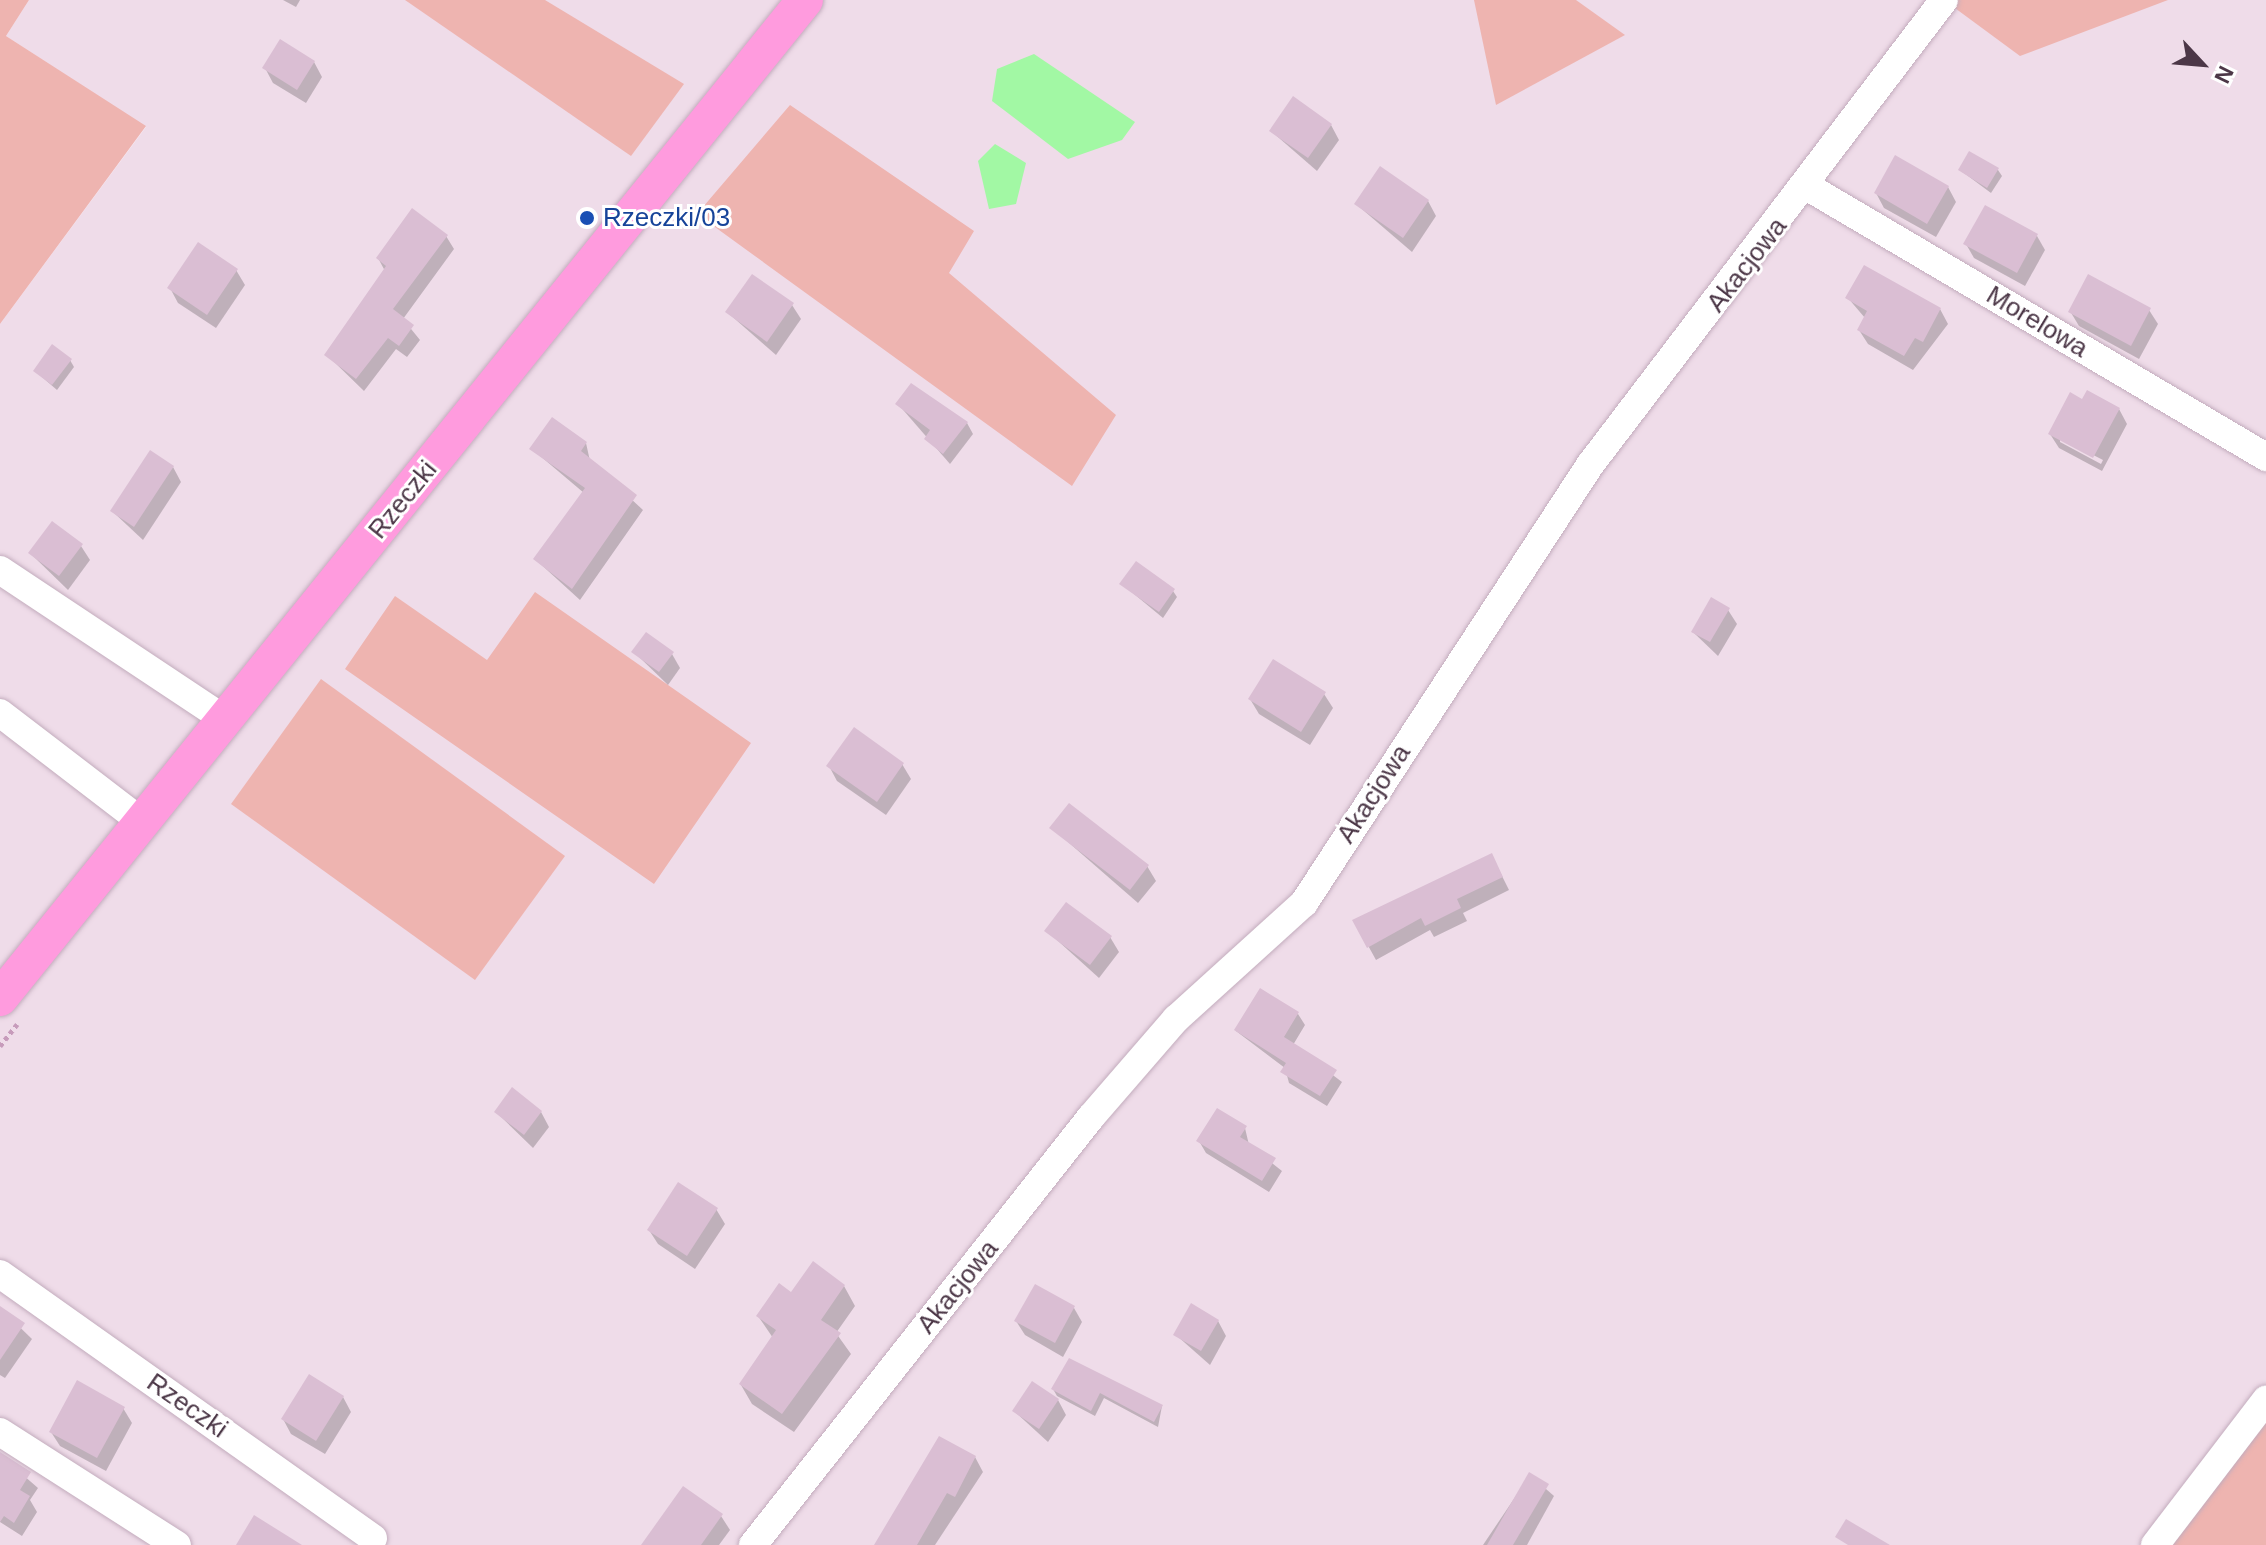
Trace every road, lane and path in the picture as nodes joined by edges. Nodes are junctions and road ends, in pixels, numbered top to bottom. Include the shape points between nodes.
1 (805, 0) edge
2 (1944, 0) edge
3 (1808, 187) junction
4 (2266, 457) edge
5 (0, 570) edge
6 (0, 713) edge
7 (224, 719) junction
8 (141, 821) junction
9 (0, 998) edge
10 (0, 1274) edge
11 (2266, 1400) edge
12 (0, 1432) edge
13 (373, 1538) dead end
14 (177, 1545) edge
15 (753, 1545) edge
16 (2155, 1545) edge

1 - 7 main road, Rzeczki
2 - 3 street, Akacjowa
3 - 4 street, Morelowa
3 - 15 street, Akacjowa via 1590,465 1304,903 1176,1019 1091,1117
5 - 7 street
6 - 8 street
7 - 8 main road, Rzeczki
8 - 9 main road, Rzeczki
10 - 13 street, Rzeczki
11 - 16 street
12 - 14 street

